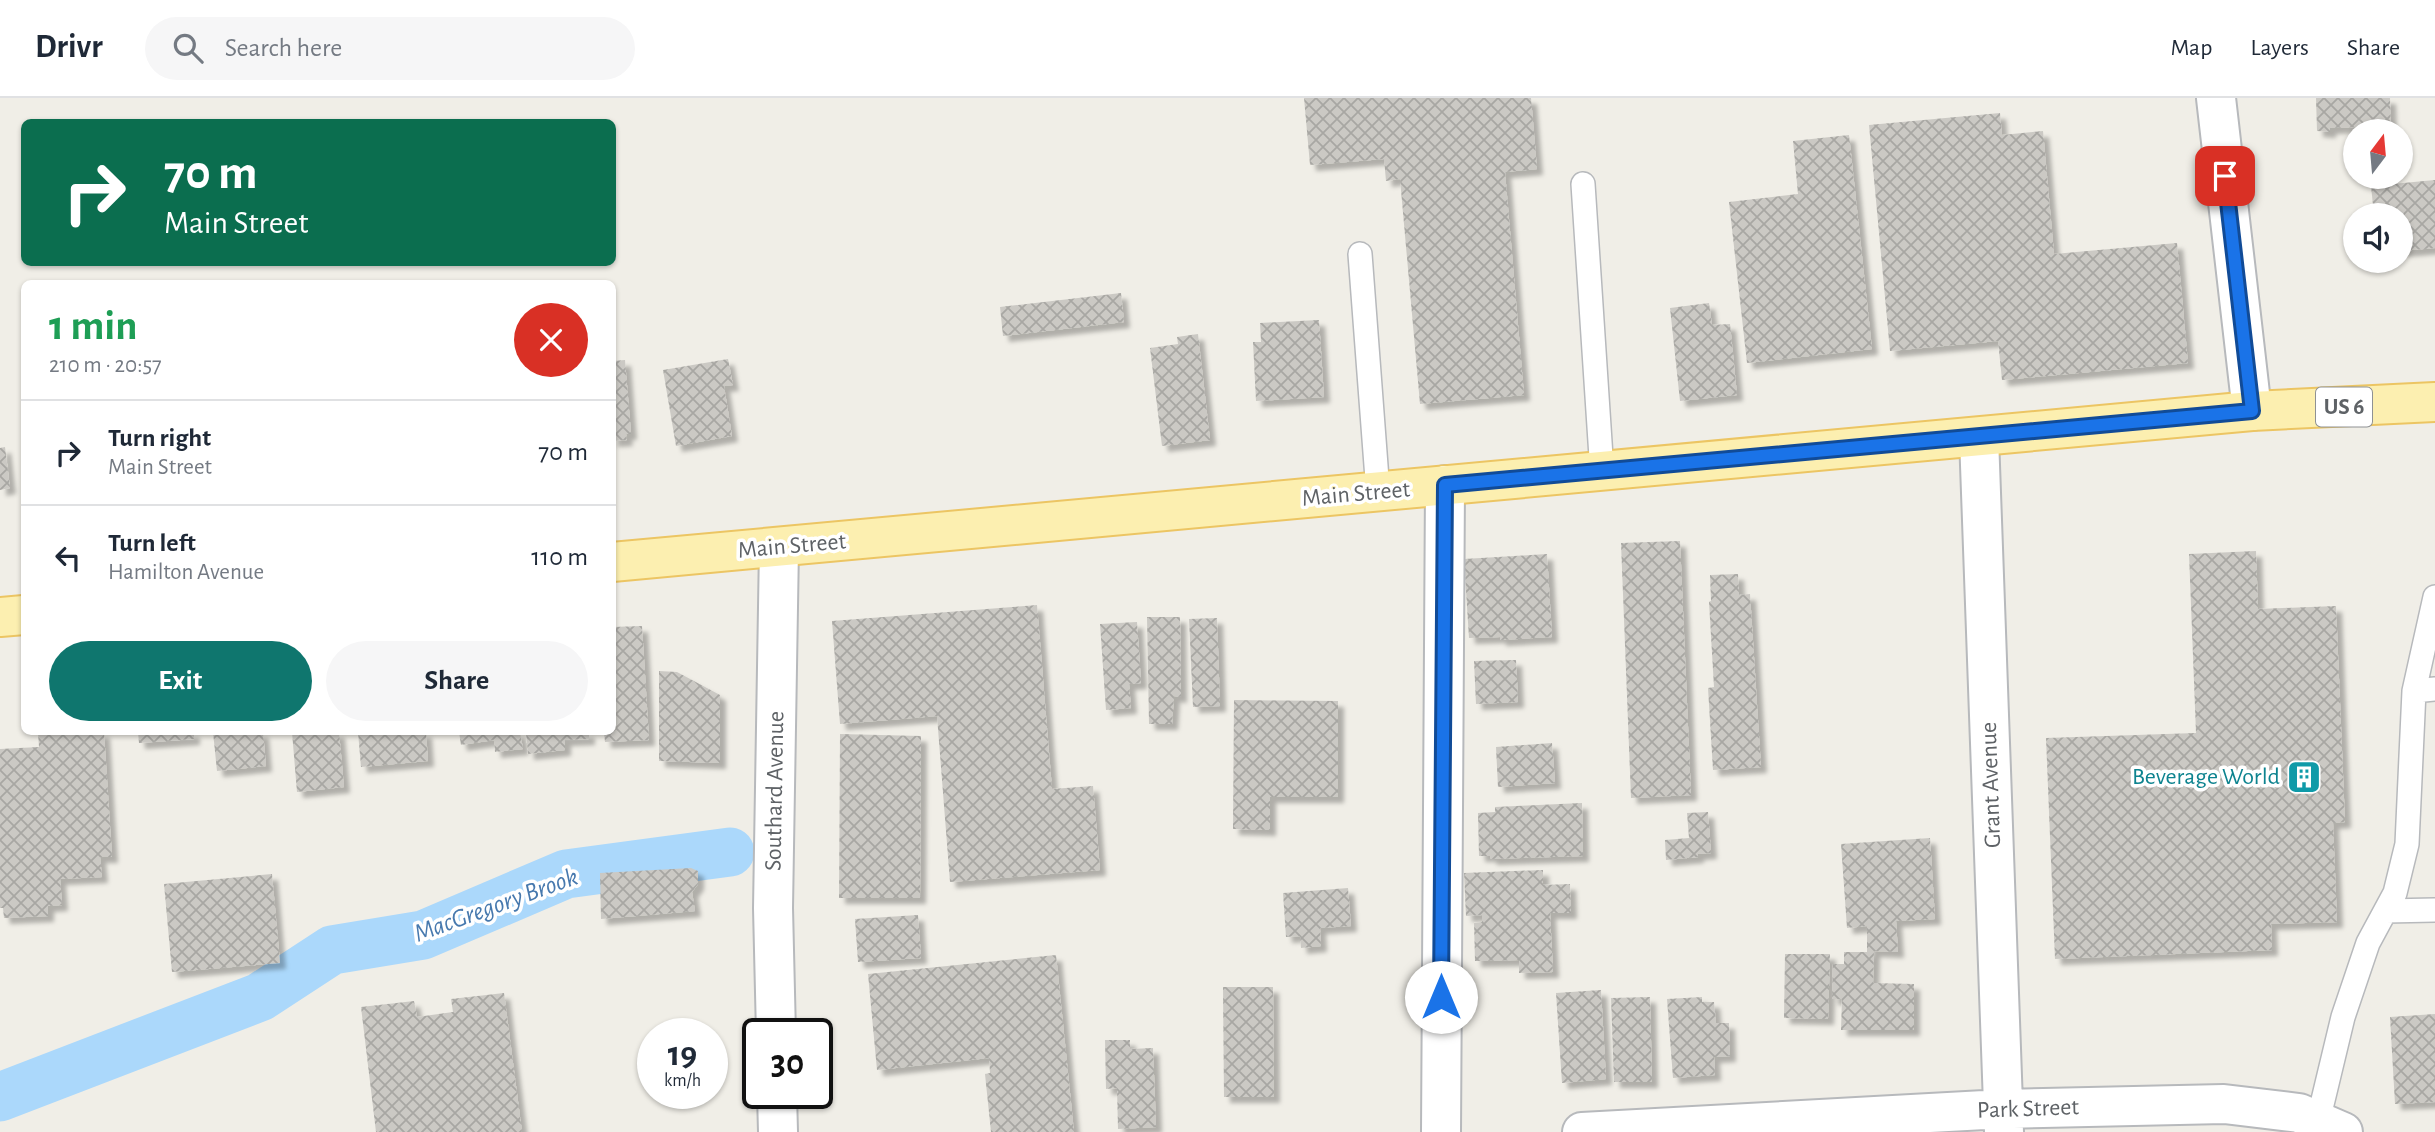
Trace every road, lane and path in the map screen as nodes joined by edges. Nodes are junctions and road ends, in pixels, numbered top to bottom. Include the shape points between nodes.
1 (2216, 98) edge
2 (1583, 184) dead end
3 (1360, 254) dead end
4 (2435, 402) edge
5 (2252, 411) junction
6 (1979, 437) junction
7 (1602, 472) junction
8 (1445, 485) junction
9 (1378, 492) junction
10 (779, 547) junction
11 (616, 562) edge
12 (2435, 597) edge
13 (21, 615) edge
14 (0, 617) edge
15 (2424, 690) edge
16 (2435, 909) edge
17 (2386, 911) junction
18 (776, 1018) edge
19 (777, 1109) edge
20 (2003, 1121) edge
21 (2330, 1127) edge
22 (778, 1132) edge
23 (1441, 1132) edge
24 (1582, 1132) edge

1 - 5 street
2 - 7 lane
3 - 9 lane
4 - 5 main road, Main Street / US 6
5 - 6 main road, Main Street / US 6
6 - 7 main road, Main Street / US 6
6 - 20 street, Grant Avenue
7 - 8 main road, Main Street / US 6
8 - 9 main road, Main Street / US 6
8 - 23 street
9 - 10 main road, Main Street / US 6
10 - 11 main road, Main Street / US 6
10 - 18 street, Southard Avenue
12 - 15 lane
13 - 14 main road
15 - 17 lane via 2407,844
16 - 17 lane
17 - 21 lane via 2368,943 2343,1017
19 - 22 street
20 - 21 street, Park Street via 2224,1104 2299,1114
20 - 24 street, Park Street

